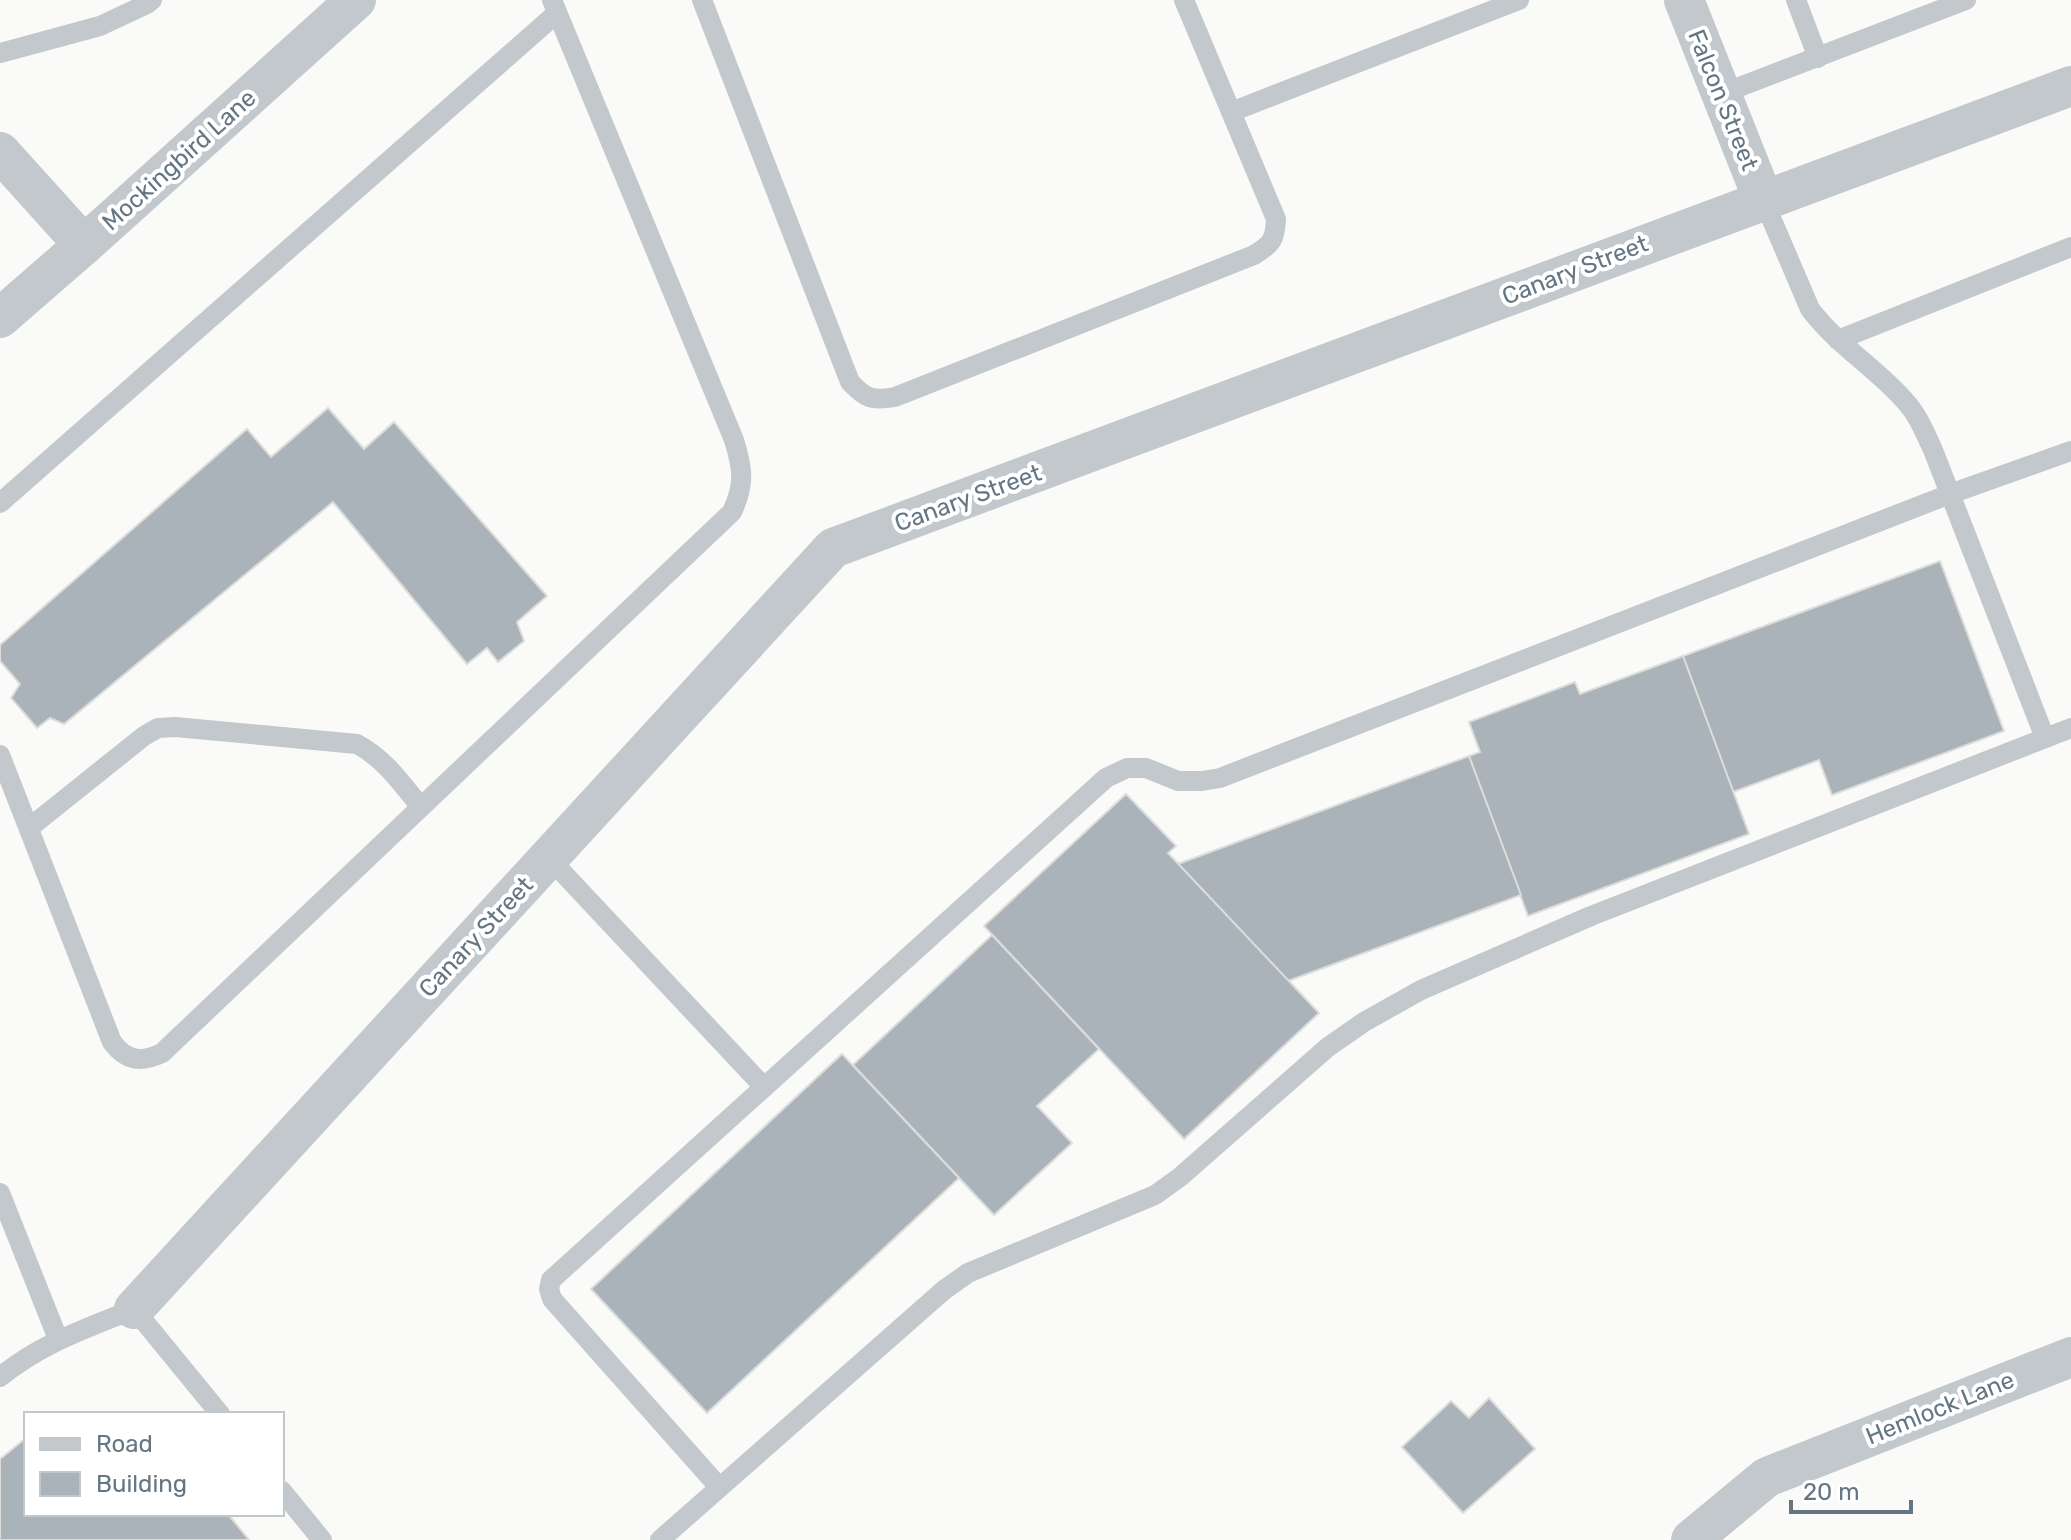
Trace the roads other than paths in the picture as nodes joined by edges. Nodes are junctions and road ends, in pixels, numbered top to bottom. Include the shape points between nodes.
1 (152, 0) edge
2 (356, 0) edge
3 (702, 0) edge
4 (1184, 0) edge
5 (1519, 0) edge
6 (1684, 0) edge
7 (1796, 0) edge
8 (1966, 0) edge
9 (555, 6) edge
10 (0, 53) edge
11 (1818, 58) junction
12 (2071, 86) edge
13 (1721, 94) junction
14 (1231, 112) junction
15 (0, 152) edge
16 (1763, 199) junction
17 (84, 245) junction
18 (2071, 247) edge
19 (0, 318) edge
20 (1838, 340) junction
21 (2071, 451) edge
22 (1950, 494) junction
23 (0, 503) edge
24 (2071, 728) edge
25 (2045, 738) junction
26 (0, 755) edge
27 (421, 807) junction
28 (29, 828) junction
29 (549, 858) junction
30 (764, 1087) junction
31 (0, 1193) edge
32 (17, 1236) junction
33 (0, 1249) edge
34 (134, 1309) junction
35 (58, 1339) junction
36 (2071, 1357) edge
37 (0, 1377) edge
38 (218, 1412) edge
39 (719, 1487) junction
40 (284, 1493) edge
41 (322, 1540) edge
42 (660, 1540) edge
43 (1691, 1540) edge

1 - 10 lane via 100,26
2 - 17 street, Mockingbird Lane
3 - 14 lane via 850,382 863,396 877,400 1269,246 1276,219
4 - 14 lane
5 - 14 lane
6 - 13 street, Falcon Street
7 - 11 lane
8 - 11 lane
9 - 23 lane
9 - 27 lane via 734,440 743,479 732,512
11 - 13 lane
12 - 16 street, Canary Street
13 - 16 street, Falcon Street
15 - 17 street
16 - 20 lane via 1810,309
16 - 29 street, Canary Street via 833,548
17 - 19 street, Mockingbird Lane
18 - 20 lane
20 - 22 lane via 1914,412
21 - 22 lane
22 - 25 lane
22 - 30 lane via 1220,778 1178,781 1146,768 1127,768 1106,778
24 - 25 lane
25 - 39 lane via 1591,916 1387,1009 1328,1047 1155,1195 968,1273 944,1290
26 - 28 lane
27 - 28 lane via 385,763 357,744 175,727 144,736
27 - 28 lane via 162,1053 149,1059 133,1058 112,1042
29 - 30 lane
29 - 34 street, Canary Street
30 - 39 lane via 557,1273 549,1289 552,1299
31 - 32 lane
32 - 33 lane
32 - 35 lane
34 - 35 lane
34 - 38 lane
35 - 37 lane
36 - 43 street, Hemlock Lane via 1767,1477
39 - 42 lane
40 - 41 lane

